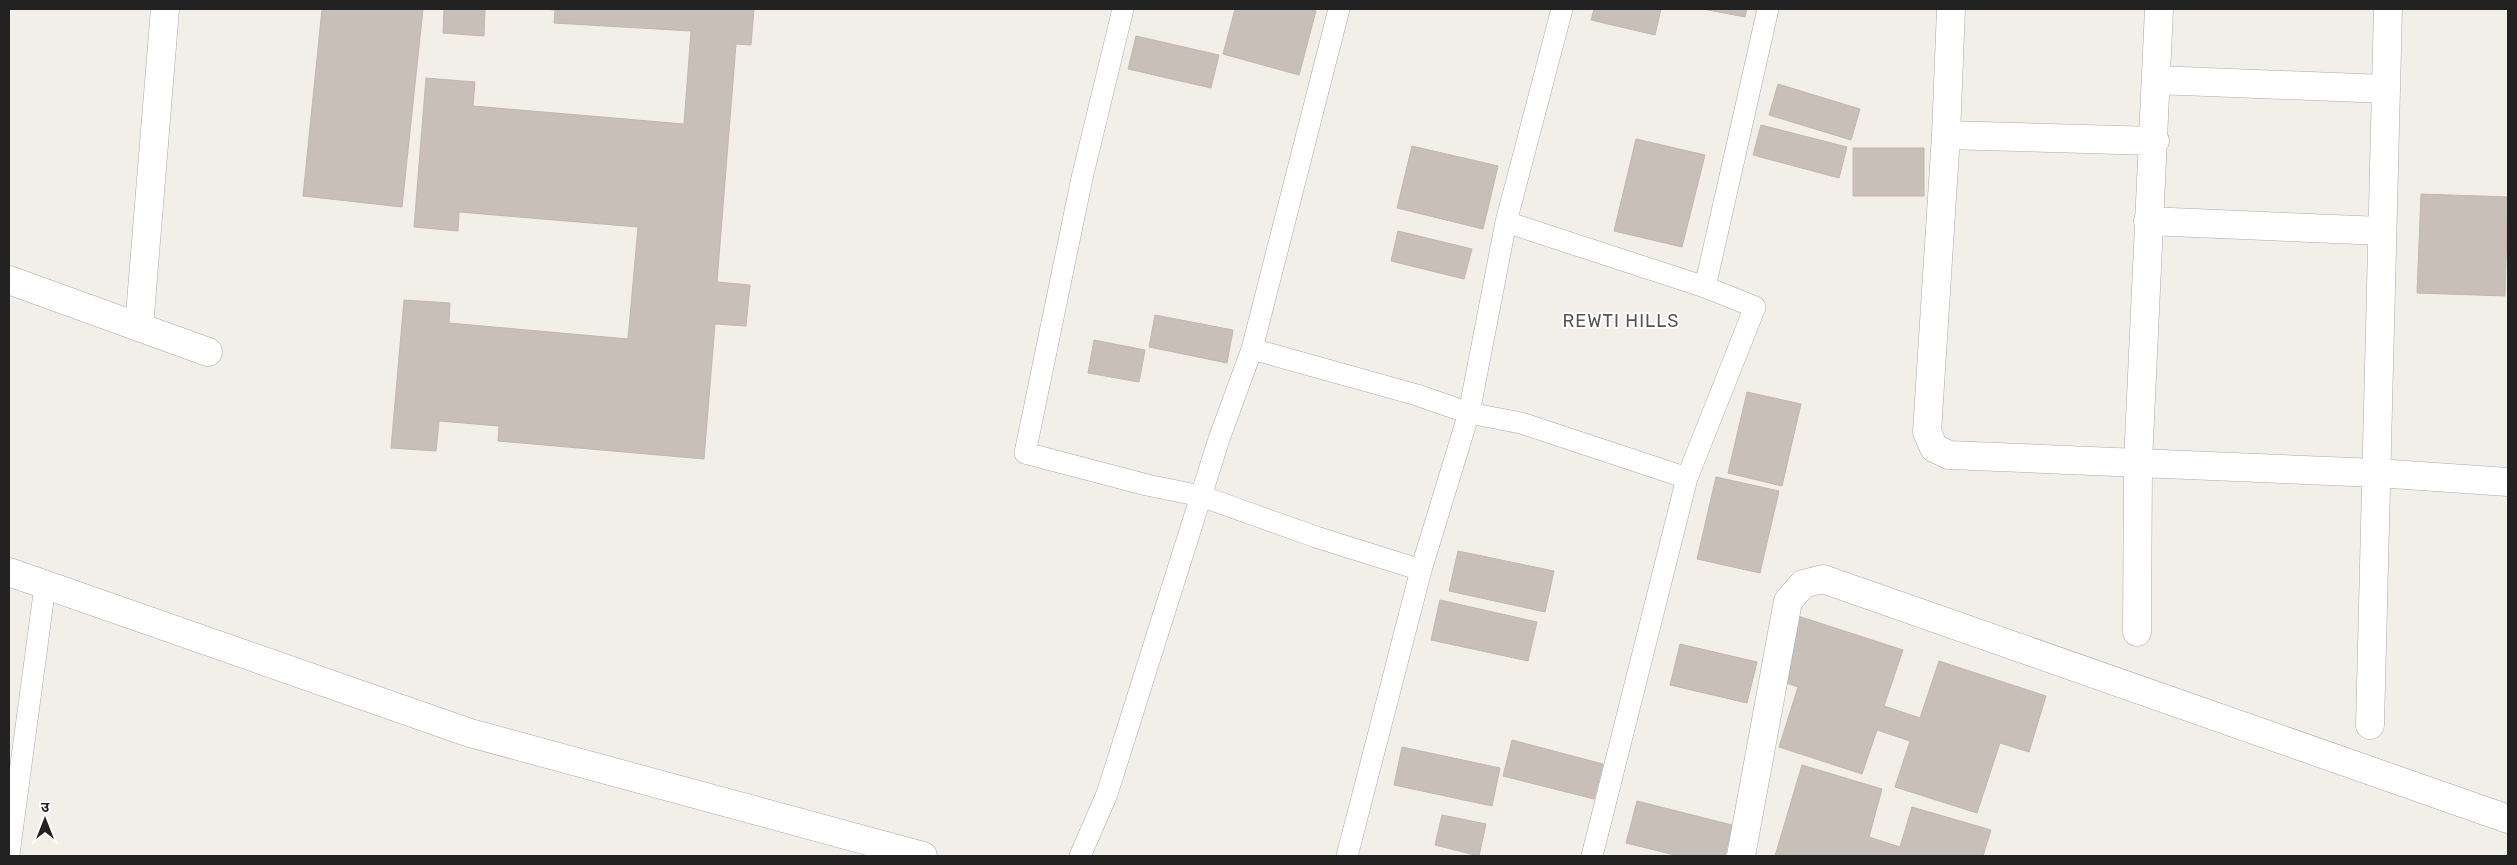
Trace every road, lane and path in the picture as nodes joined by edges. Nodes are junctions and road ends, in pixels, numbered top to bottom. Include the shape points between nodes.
1 (165, 9) edge
2 (1123, 9) edge
3 (1339, 9) edge
4 (1562, 9) edge
5 (1768, 9) edge
6 (1951, 9) edge
7 (2159, 9) edge
8 (2388, 9) edge
9 (2156, 80) junction
10 (2386, 89) junction
11 (1946, 135) junction
12 (2155, 141) junction
13 (2148, 221) junction
14 (1506, 222) junction
15 (2382, 231) junction
16 (9, 280) edge
17 (1704, 287) junction
18 (139, 327) junction
19 (1252, 349) junction
20 (208, 352) dead end
21 (1469, 413) junction
22 (2138, 462) junction
23 (2376, 473) junction
24 (1687, 478) junction
25 (2508, 482) edge
26 (1201, 496) junction
27 (1421, 570) junction
28 (9, 572) edge
29 (45, 586) junction
30 (2137, 632) dead end
31 (2370, 725) dead end
32 (2508, 819) edge
33 (9, 848) edge
34 (923, 856) edge
35 (1080, 856) edge
36 (1347, 856) edge
37 (1592, 856) edge
38 (1741, 856) edge

1 - 18 street
2 - 26 lane via 1082,178 1025,453
3 - 19 lane
4 - 14 lane
5 - 17 lane
6 - 11 street
7 - 9 street
8 - 10 street
9 - 10 street
9 - 12 street
10 - 15 street
11 - 12 street
11 - 22 street via 1927,432 1934,448 1949,455
12 - 13 street
13 - 15 street
13 - 22 street
14 - 17 lane
14 - 21 lane
15 - 23 street
16 - 18 street
17 - 24 lane via 1755,307
18 - 20 street
19 - 21 lane via 1417,395
19 - 26 lane
21 - 24 lane via 1520,423
21 - 27 lane
22 - 23 street
22 - 30 street
23 - 25 street
23 - 31 street
24 - 37 lane
26 - 27 lane
26 - 35 lane via 1107,794
27 - 36 lane
28 - 29 street
29 - 33 lane
29 - 34 street via 470,733
32 - 38 street via 1823,579 1803,584 1788,601

